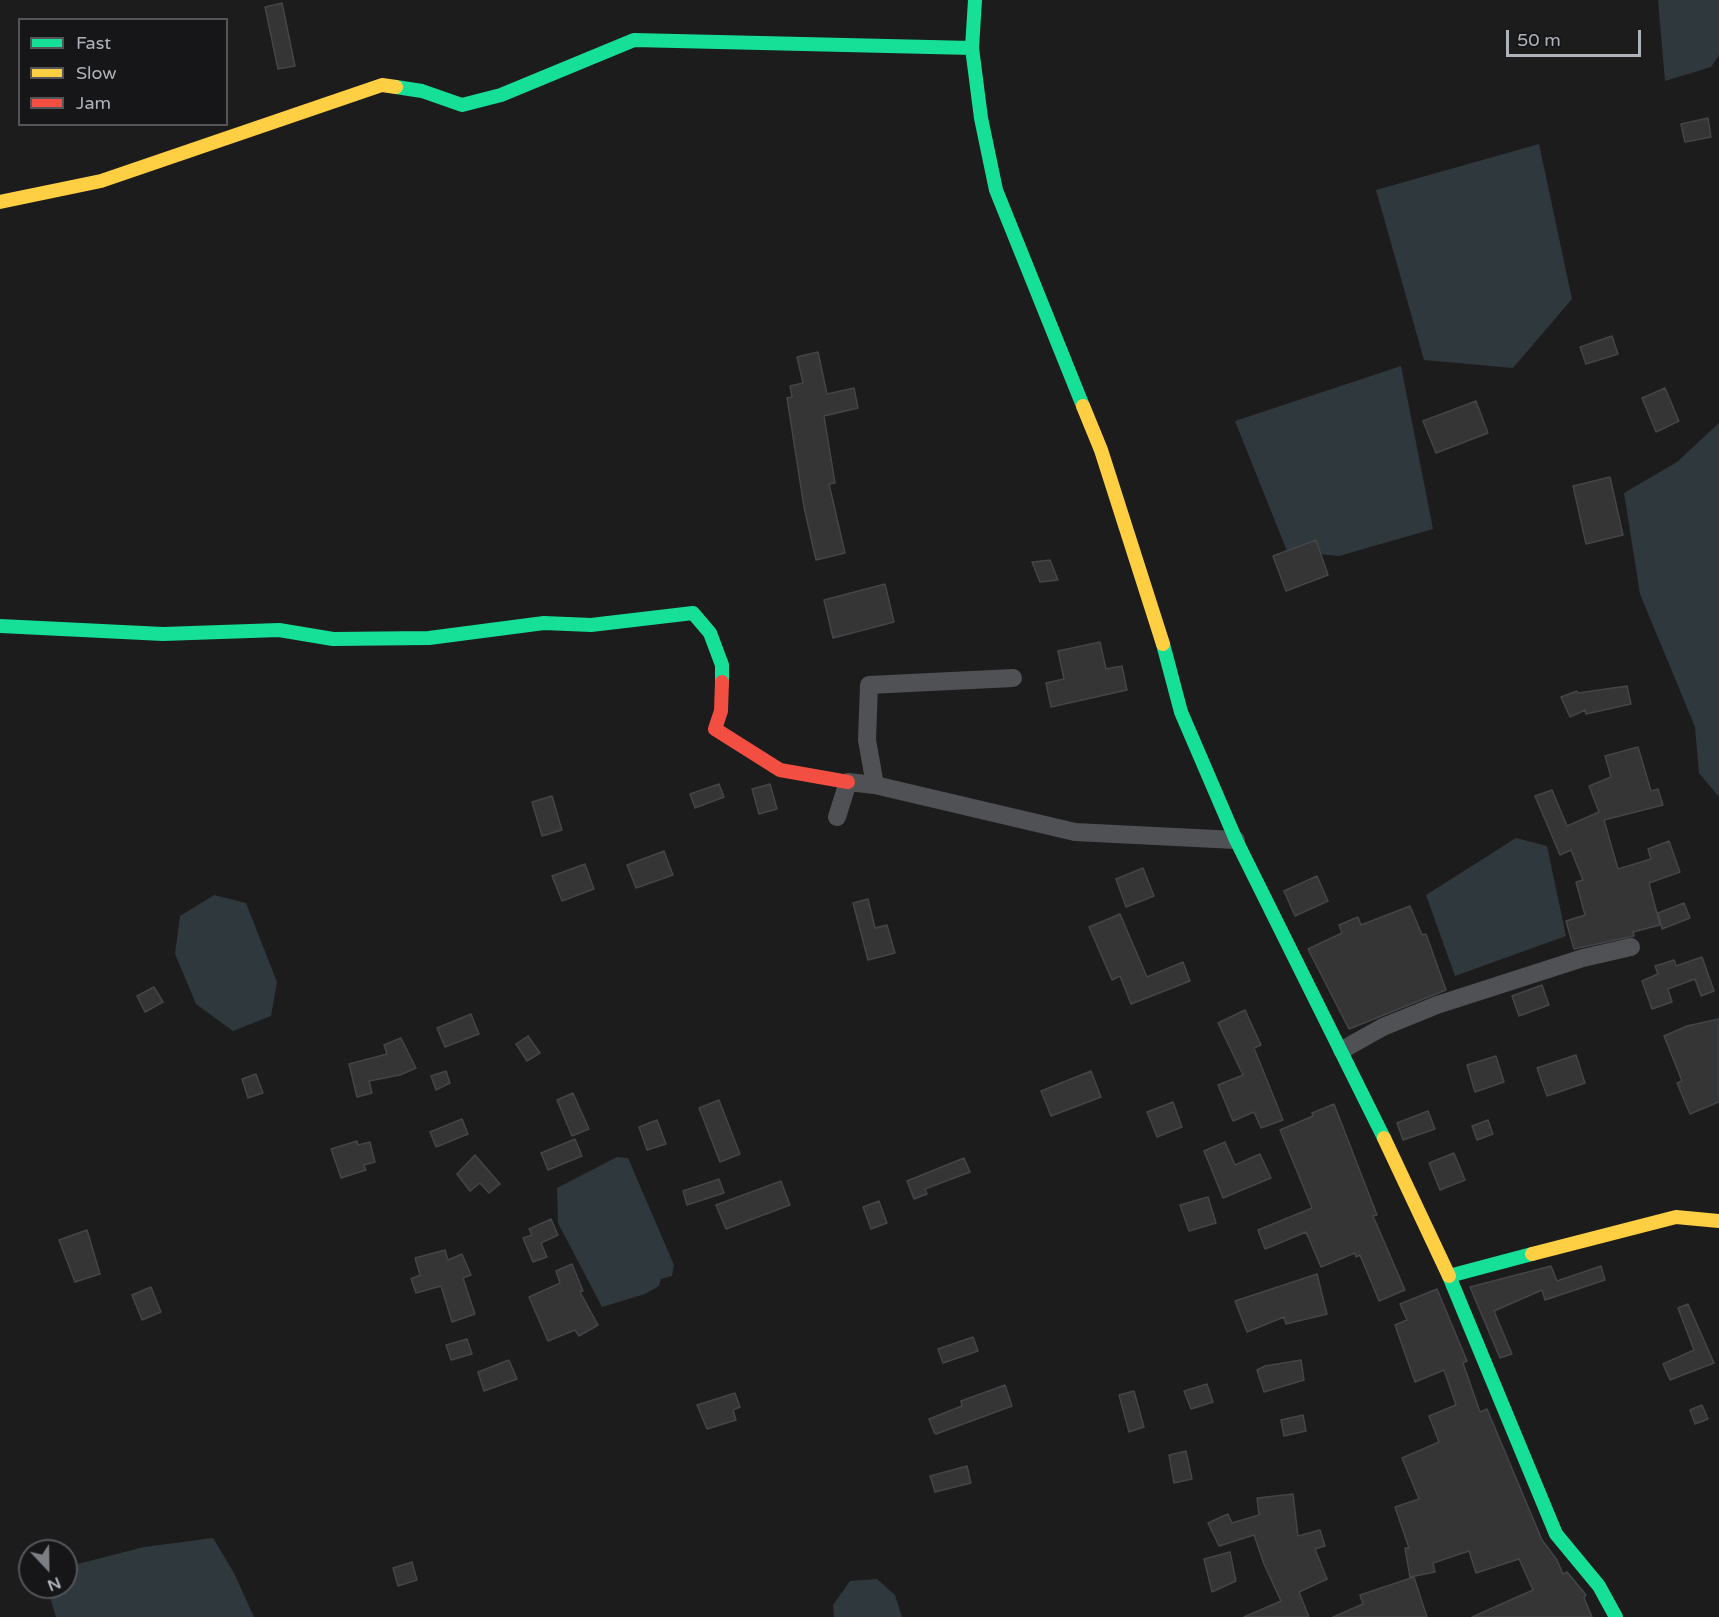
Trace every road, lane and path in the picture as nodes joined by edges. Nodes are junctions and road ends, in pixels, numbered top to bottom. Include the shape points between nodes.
1 (975, 0) edge
2 (972, 48) junction
3 (0, 202) edge
4 (0, 626) edge
5 (1013, 678) dead end
6 (848, 782) junction
7 (875, 785) junction
8 (837, 817) dead end
9 (1236, 840) junction
10 (1631, 947) dead end
11 (1342, 1050) junction
12 (1719, 1221) edge
13 (1449, 1276) junction
14 (1616, 1617) edge

1 - 2 street
2 - 3 street via 634,40 501,95 462,105 422,91 382,85 101,181
2 - 9 street via 996,190 1101,450 1158,623 1181,712
4 - 6 street via 163,634 279,630 333,639 429,638 544,623 591,625 693,613 710,633 722,665 721,711 715,729 780,770
5 - 7 street via 869,685 867,740
6 - 7 street
6 - 8 street
7 - 9 street via 1075,832
9 - 11 street
10 - 11 street via 1553,967 1437,1005 1383,1027
11 - 13 street
12 - 13 street via 1676,1217
13 - 14 street via 1556,1534 1599,1586

